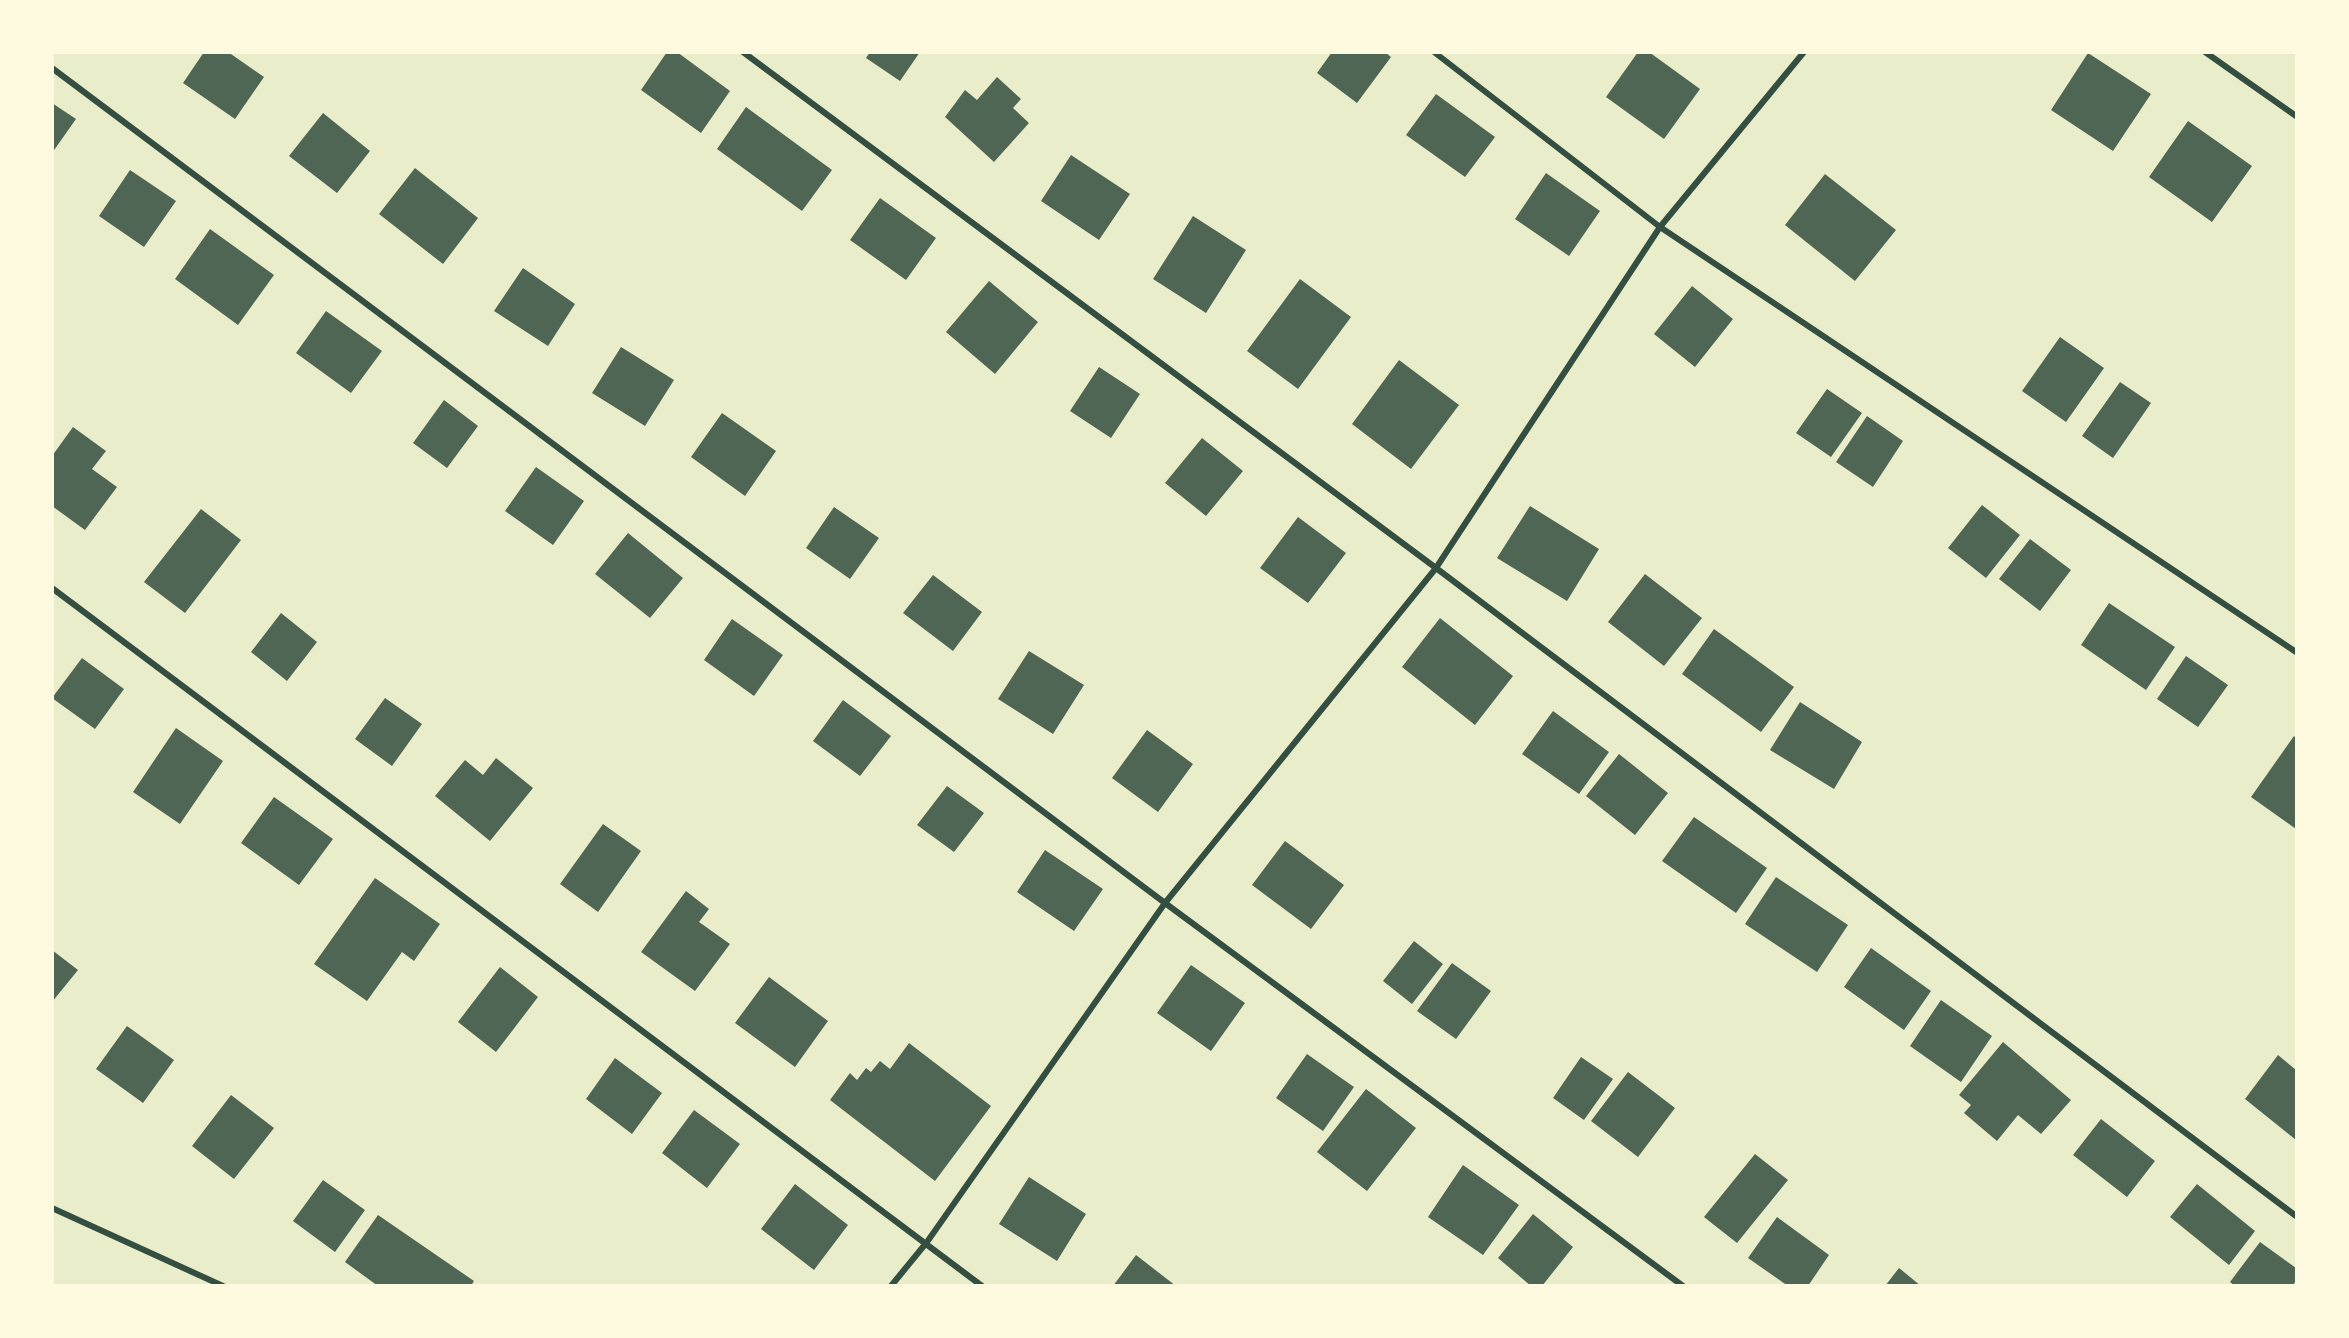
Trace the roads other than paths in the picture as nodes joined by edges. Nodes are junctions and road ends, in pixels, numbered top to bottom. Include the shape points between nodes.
1 (743, 52) edge
2 (1434, 52) edge
3 (1803, 52) edge
4 (2205, 52) edge
5 (52, 68) edge
6 (2296, 116) edge
7 (1660, 227) junction
8 (1436, 568) junction
9 (52, 588) edge
10 (2296, 652) edge
11 (1165, 903) junction
12 (52, 1208) edge
13 (2296, 1216) edge
14 (927, 1242) junction
15 (223, 1286) edge
16 (891, 1286) edge
17 (982, 1286) edge
18 (1683, 1286) edge

1 - 8 street
2 - 7 street
3 - 7 street
4 - 6 street
5 - 11 street
7 - 8 street
7 - 10 street
8 - 11 street
8 - 13 street
9 - 14 street
11 - 14 street
11 - 18 street
12 - 15 street
14 - 16 street
14 - 17 street

